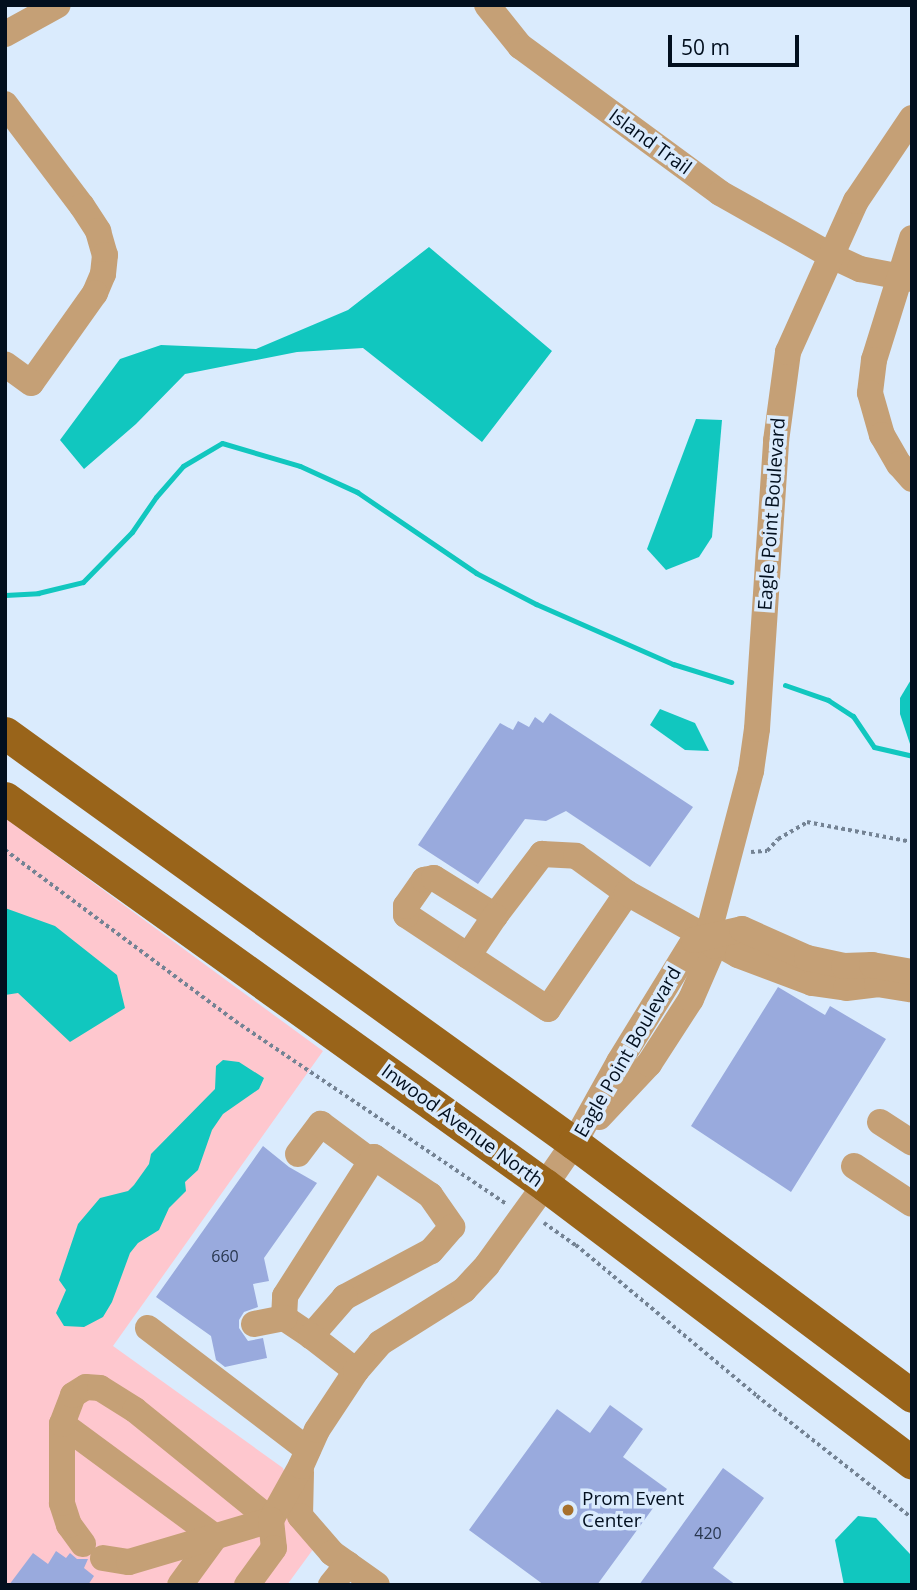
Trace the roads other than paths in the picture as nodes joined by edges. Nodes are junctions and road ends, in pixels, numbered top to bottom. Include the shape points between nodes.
1 (58, 5) edge
2 (487, 5) edge
3 (5, 34) edge
4 (5, 104) edge
5 (912, 118) edge
6 (912, 238) edge
7 (831, 256) junction
8 (904, 279) edge
9 (5, 364) edge
10 (912, 479) edge
11 (5, 733) edge
12 (5, 798) edge
13 (628, 893) junction
14 (495, 916) junction
15 (708, 935) junction
16 (468, 956) junction
17 (912, 972) edge
18 (912, 989) edge
19 (880, 1122) dead end
20 (574, 1143) junction
21 (912, 1143) edge
22 (298, 1154) dead end
23 (372, 1161) junction
24 (854, 1166) dead end
25 (545, 1185) junction
26 (912, 1203) edge
27 (284, 1318) junction
28 (254, 1324) dead end
29 (148, 1328) dead end
30 (311, 1336) junction
31 (356, 1371) junction
32 (912, 1396) edge
33 (62, 1423) junction
34 (305, 1458) junction
35 (912, 1464) edge
36 (271, 1520) junction
37 (215, 1537) junction
38 (348, 1564) junction
39 (180, 1585) edge
40 (247, 1585) edge
41 (331, 1585) edge
42 (377, 1585) edge

1 - 3 street
2 - 7 street, Island Trail via 520,46 720,193
4 - 9 street via 98,230 105,255 95,293 31,383
5 - 7 street, Eagle Point Boulevard via 856,201
6 - 8 street
7 - 8 street, Island Trail via 860,269
7 - 15 street, Eagle Point Boulevard via 788,352 776,441 751,771
8 - 10 street via 874,360 870,393 882,435
11 - 20 main road
12 - 25 main road, Inwood Avenue North
13 - 14 street via 576,856 542,854
13 - 15 street
13 - 16 street via 548,1010
14 - 16 street
14 - 16 street via 434,878 424,880 406,906 406,915
15 - 17 street via 742,929 807,958
15 - 18 street via 738,955 812,983
15 - 20 street, Eagle Point Boulevard via 694,940
19 - 21 street
20 - 25 street, Eagle Point Boulevard
20 - 32 main road
22 - 23 street via 321,1124
23 - 27 street via 285,1296
23 - 30 street via 374,1157 430,1195 452,1227 431,1251 345,1297
24 - 26 street
25 - 31 street, Eagle Point Boulevard via 464,1290 380,1343
25 - 35 main road, Inwood Avenue North
27 - 28 street
27 - 30 street
29 - 34 street
30 - 31 street
31 - 34 street, Eagle Point Boulevard via 317,1430
33 - 36 street via 73,1395 86,1387 100,1388 135,1410
33 - 37 street
33 - 37 street via 62,1503 69,1525 93,1551 129,1562
34 - 36 street, Eagle Point Boulevard
34 - 38 street via 300,1516 314,1535
36 - 37 street
36 - 40 street via 274,1548
37 - 39 street
38 - 41 street
38 - 42 street

